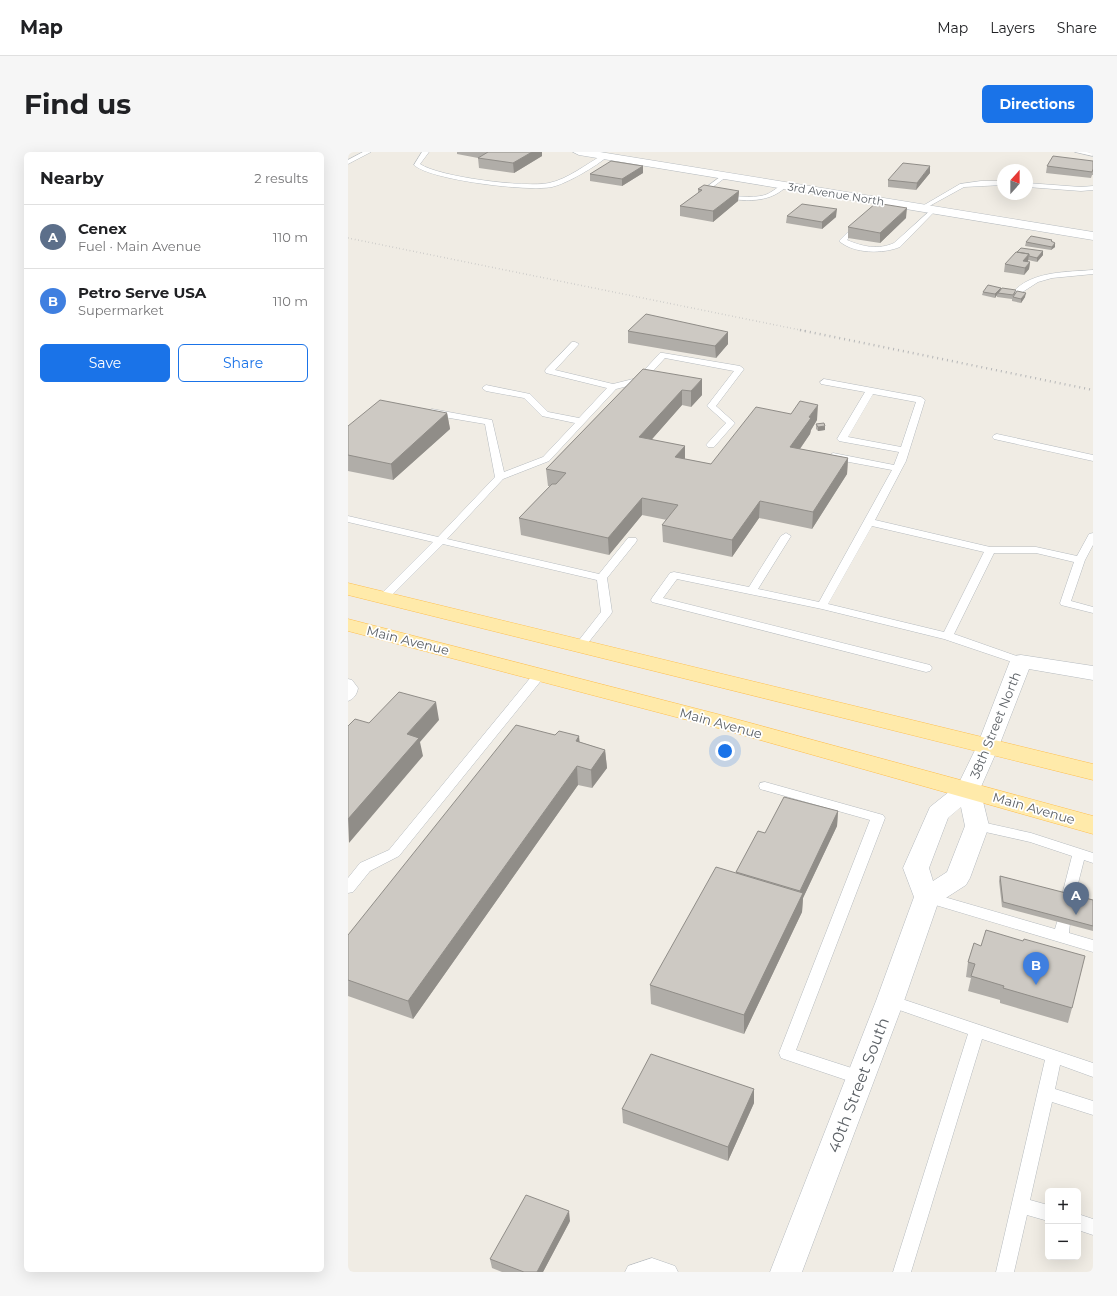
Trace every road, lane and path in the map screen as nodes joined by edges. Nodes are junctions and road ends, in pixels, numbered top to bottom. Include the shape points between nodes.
1 (368, 152) edge
2 (426, 152) edge
3 (579, 152) edge
4 (1078, 152) edge
5 (1093, 154) edge
6 (611, 155) edge
7 (348, 162) edge
8 (724, 176) junction
9 (997, 183) edge
10 (1033, 185) edge
11 (784, 186) junction
12 (1093, 188) edge
13 (927, 209) junction
14 (866, 216) edge
15 (1093, 236) edge
16 (1093, 272) edge
17 (1018, 291) edge
18 (575, 344) dead end
19 (824, 382) dead end
20 (614, 387) junction
21 (486, 388) dead end
22 (870, 391) junction
23 (424, 411) edge
24 (581, 421) junction
25 (997, 437) dead end
26 (711, 445) dead end
27 (904, 450) junction
28 (827, 455) edge
29 (1093, 458) edge
30 (898, 468) junction
31 (500, 477) junction
32 (348, 519) edge
33 (869, 522) junction
34 (786, 536) dead end
35 (1093, 536) edge
36 (441, 540) junction
37 (632, 540) dead end
38 (990, 550) junction
39 (1080, 560) junction
40 (602, 578) junction
41 (348, 589) edge
42 (752, 591) junction
43 (383, 598) junction
44 (822, 606) junction
45 (1093, 610) edge
46 (348, 625) edge
47 (948, 636) junction
48 (580, 646) junction
49 (1021, 661) junction
50 (926, 668) dead end
51 (1093, 673) edge
52 (540, 674) junction
53 (348, 683) edge
54 (348, 696) edge
55 (988, 746) junction
56 (1093, 772) edge
57 (765, 786) dead end
58 (968, 789) junction
59 (1093, 824) edge
60 (977, 826) junction
61 (1079, 854) junction
62 (1093, 858) edge
63 (348, 888) edge
64 (927, 897) junction
65 (1068, 899) edge
66 (1093, 946) edge
67 (890, 1001) junction
68 (978, 1031) junction
69 (1054, 1056) junction
70 (1093, 1070) edge
71 (860, 1078) junction
72 (1046, 1093) junction
73 (1093, 1108) edge
74 (1020, 1205) junction
75 (1045, 1213) edge
76 (1081, 1223) edge
77 (1093, 1227) edge
78 (634, 1272) edge
79 (669, 1272) edge
80 (786, 1272) edge
81 (902, 1272) edge
82 (1005, 1272) edge

1 - 7 lane
2 - 6 lane via 417,165 423,169 522,187 561,181
3 - 6 street, 3rd Avenue North
4 - 5 lane
6 - 8 street, 3rd Avenue North
8 - 11 street, 3rd Avenue North
8 - 11 lane via 711,186 714,194 753,199 769,196
9 - 13 lane via 962,185
10 - 12 lane
11 - 13 street, 3rd Avenue North via 879,204
13 - 14 lane via 898,245 891,249 852,246 843,241
13 - 15 street, 3rd Avenue North
16 - 17 lane via 1035,280
18 - 20 lane via 549,371
19 - 22 lane
20 - 24 lane
20 - 26 lane via 640,380 663,355 740,369 711,406 731,423
21 - 24 lane via 527,396 544,414
22 - 27 lane via 921,400
22 - 27 lane via 842,439
23 - 31 lane via 490,422
24 - 31 lane via 546,459
25 - 29 lane
27 - 30 lane
28 - 30 lane
30 - 33 lane
31 - 36 lane
32 - 36 lane
33 - 38 lane
33 - 44 lane
34 - 42 lane
35 - 39 lane
36 - 40 lane
36 - 43 lane
37 - 40 lane
38 - 39 lane via 1036,550
38 - 47 lane
39 - 45 lane via 1065,603
40 - 48 lane via 607,612
41 - 43 main road
42 - 44 lane
42 - 50 lane via 674,575 656,600
43 - 48 main road
44 - 47 lane
46 - 52 main road, Main Avenue
47 - 49 lane
48 - 55 main road
49 - 51 street, 38th Street North
49 - 55 street, 38th Street North
52 - 58 main road, Main Avenue
52 - 63 lane via 394,853 364,867
53 - 54 lane via 352,688
55 - 56 main road
55 - 58 street, 38th Street North
57 - 71 lane via 878,818 787,1053
58 - 59 main road, Main Avenue
58 - 60 street
58 - 64 street via 938,813 916,868
60 - 61 lane via 1031,838
60 - 64 street via 957,878
61 - 62 lane
61 - 65 lane
64 - 66 lane via 1062,930
64 - 67 street, 40th Street South
67 - 68 lane
67 - 71 street, 40th Street South
68 - 69 lane
68 - 81 lane
69 - 70 lane
69 - 72 lane
71 - 80 street, 40th Street South
72 - 73 lane
72 - 74 lane
74 - 75 lane
74 - 82 lane
76 - 77 lane
78 - 79 lane via 652,1267

